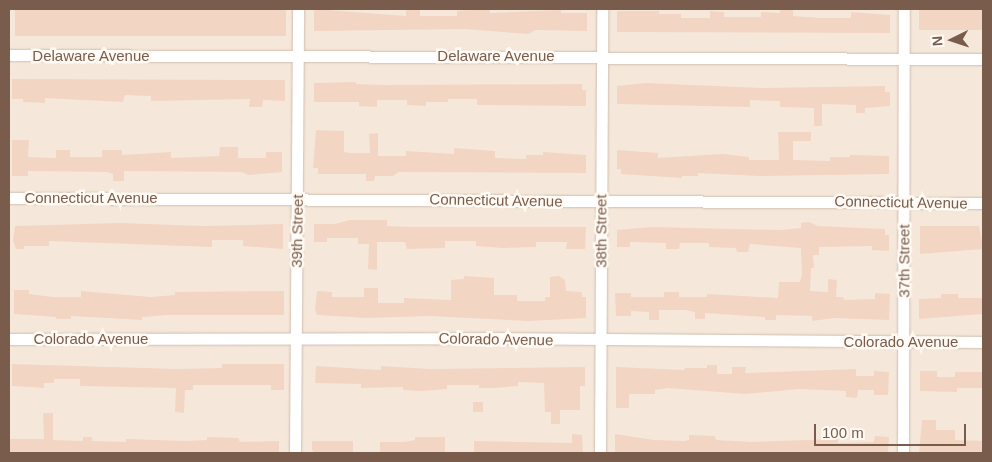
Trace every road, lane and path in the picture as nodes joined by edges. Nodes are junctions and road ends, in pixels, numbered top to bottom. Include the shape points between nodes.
1 (298, 9) edge
2 (602, 9) edge
3 (904, 9) edge
4 (9, 56) edge
5 (298, 56) junction
6 (602, 56) junction
7 (904, 58) junction
8 (983, 59) edge
9 (9, 198) edge
10 (297, 198) junction
11 (904, 200) junction
12 (602, 201) junction
13 (983, 203) edge
14 (9, 339) edge
15 (295, 340) junction
16 (601, 341) junction
17 (904, 342) junction
18 (983, 342) edge
19 (295, 453) edge
20 (600, 453) edge
21 (903, 453) edge

1 - 5 street, 39th Street
2 - 6 street, 38th Street
3 - 7 street, 37th Street
4 - 5 street, Delaware Avenue
5 - 6 street, Delaware Avenue
5 - 10 street, 39th Street
6 - 7 street, Delaware Avenue
6 - 12 street, 38th Street
7 - 8 street, Delaware Avenue
7 - 11 street, 37th Street
9 - 10 street, Connecticut Avenue
10 - 12 street, Connecticut Avenue
10 - 15 street, 39th Street
11 - 12 street, Connecticut Avenue
11 - 13 street, Connecticut Avenue
11 - 17 street, 37th Street
12 - 16 street, 38th Street
14 - 15 street, Colorado Avenue
15 - 16 street, Colorado Avenue
15 - 19 street, 39th Street
16 - 17 street, Colorado Avenue
16 - 20 street, 38th Street
17 - 18 street, Colorado Avenue
17 - 21 street, 37th Street

